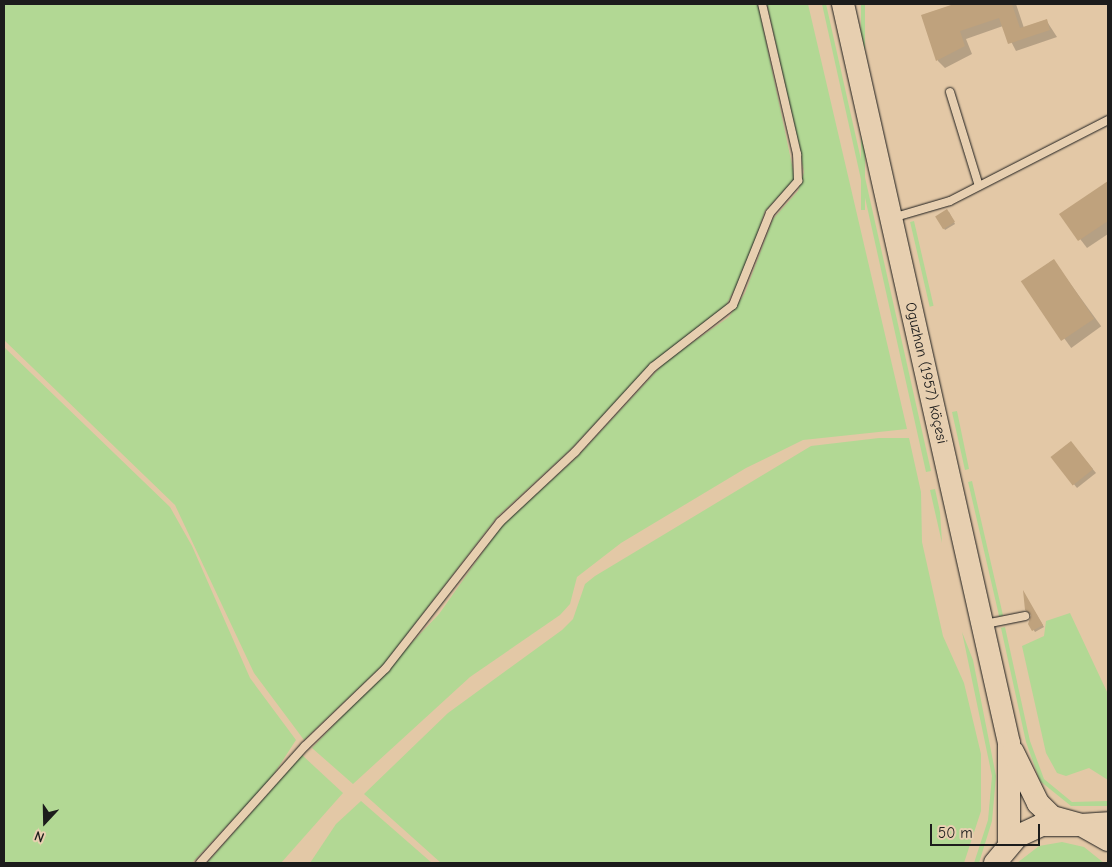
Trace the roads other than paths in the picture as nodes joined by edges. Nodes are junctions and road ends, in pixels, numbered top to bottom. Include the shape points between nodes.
1 (762, 4) edge
2 (843, 4) edge
3 (950, 92) dead end
4 (1108, 120) edge
5 (979, 186) junction
6 (891, 219) junction
7 (1025, 616) dead end
8 (982, 625) junction
9 (1009, 743) junction
10 (1108, 822) edge
11 (1081, 825) junction
12 (1108, 840) edge
13 (1008, 844) junction
14 (200, 863) edge
15 (995, 863) edge

1 - 14 lane via 797,154 798,181 770,213 733,305 653,367 575,452 500,522 393,661 305,746
2 - 6 main road, Oguzhan (1957) köçesi
3 - 5 lane
4 - 5 lane
5 - 6 lane via 936,207
6 - 8 main road, Oguzhan (1957) köçesi
7 - 8 lane
8 - 9 main road, Oguzhan (1957) köçesi
9 - 11 main road, Oguzhan (1957) köçesi via 1038,803 1052,817
9 - 13 main road, Oguzhan (1957) köçesi
10 - 11 main road
11 - 12 main road
11 - 13 main road via 1042,825
13 - 15 main road

